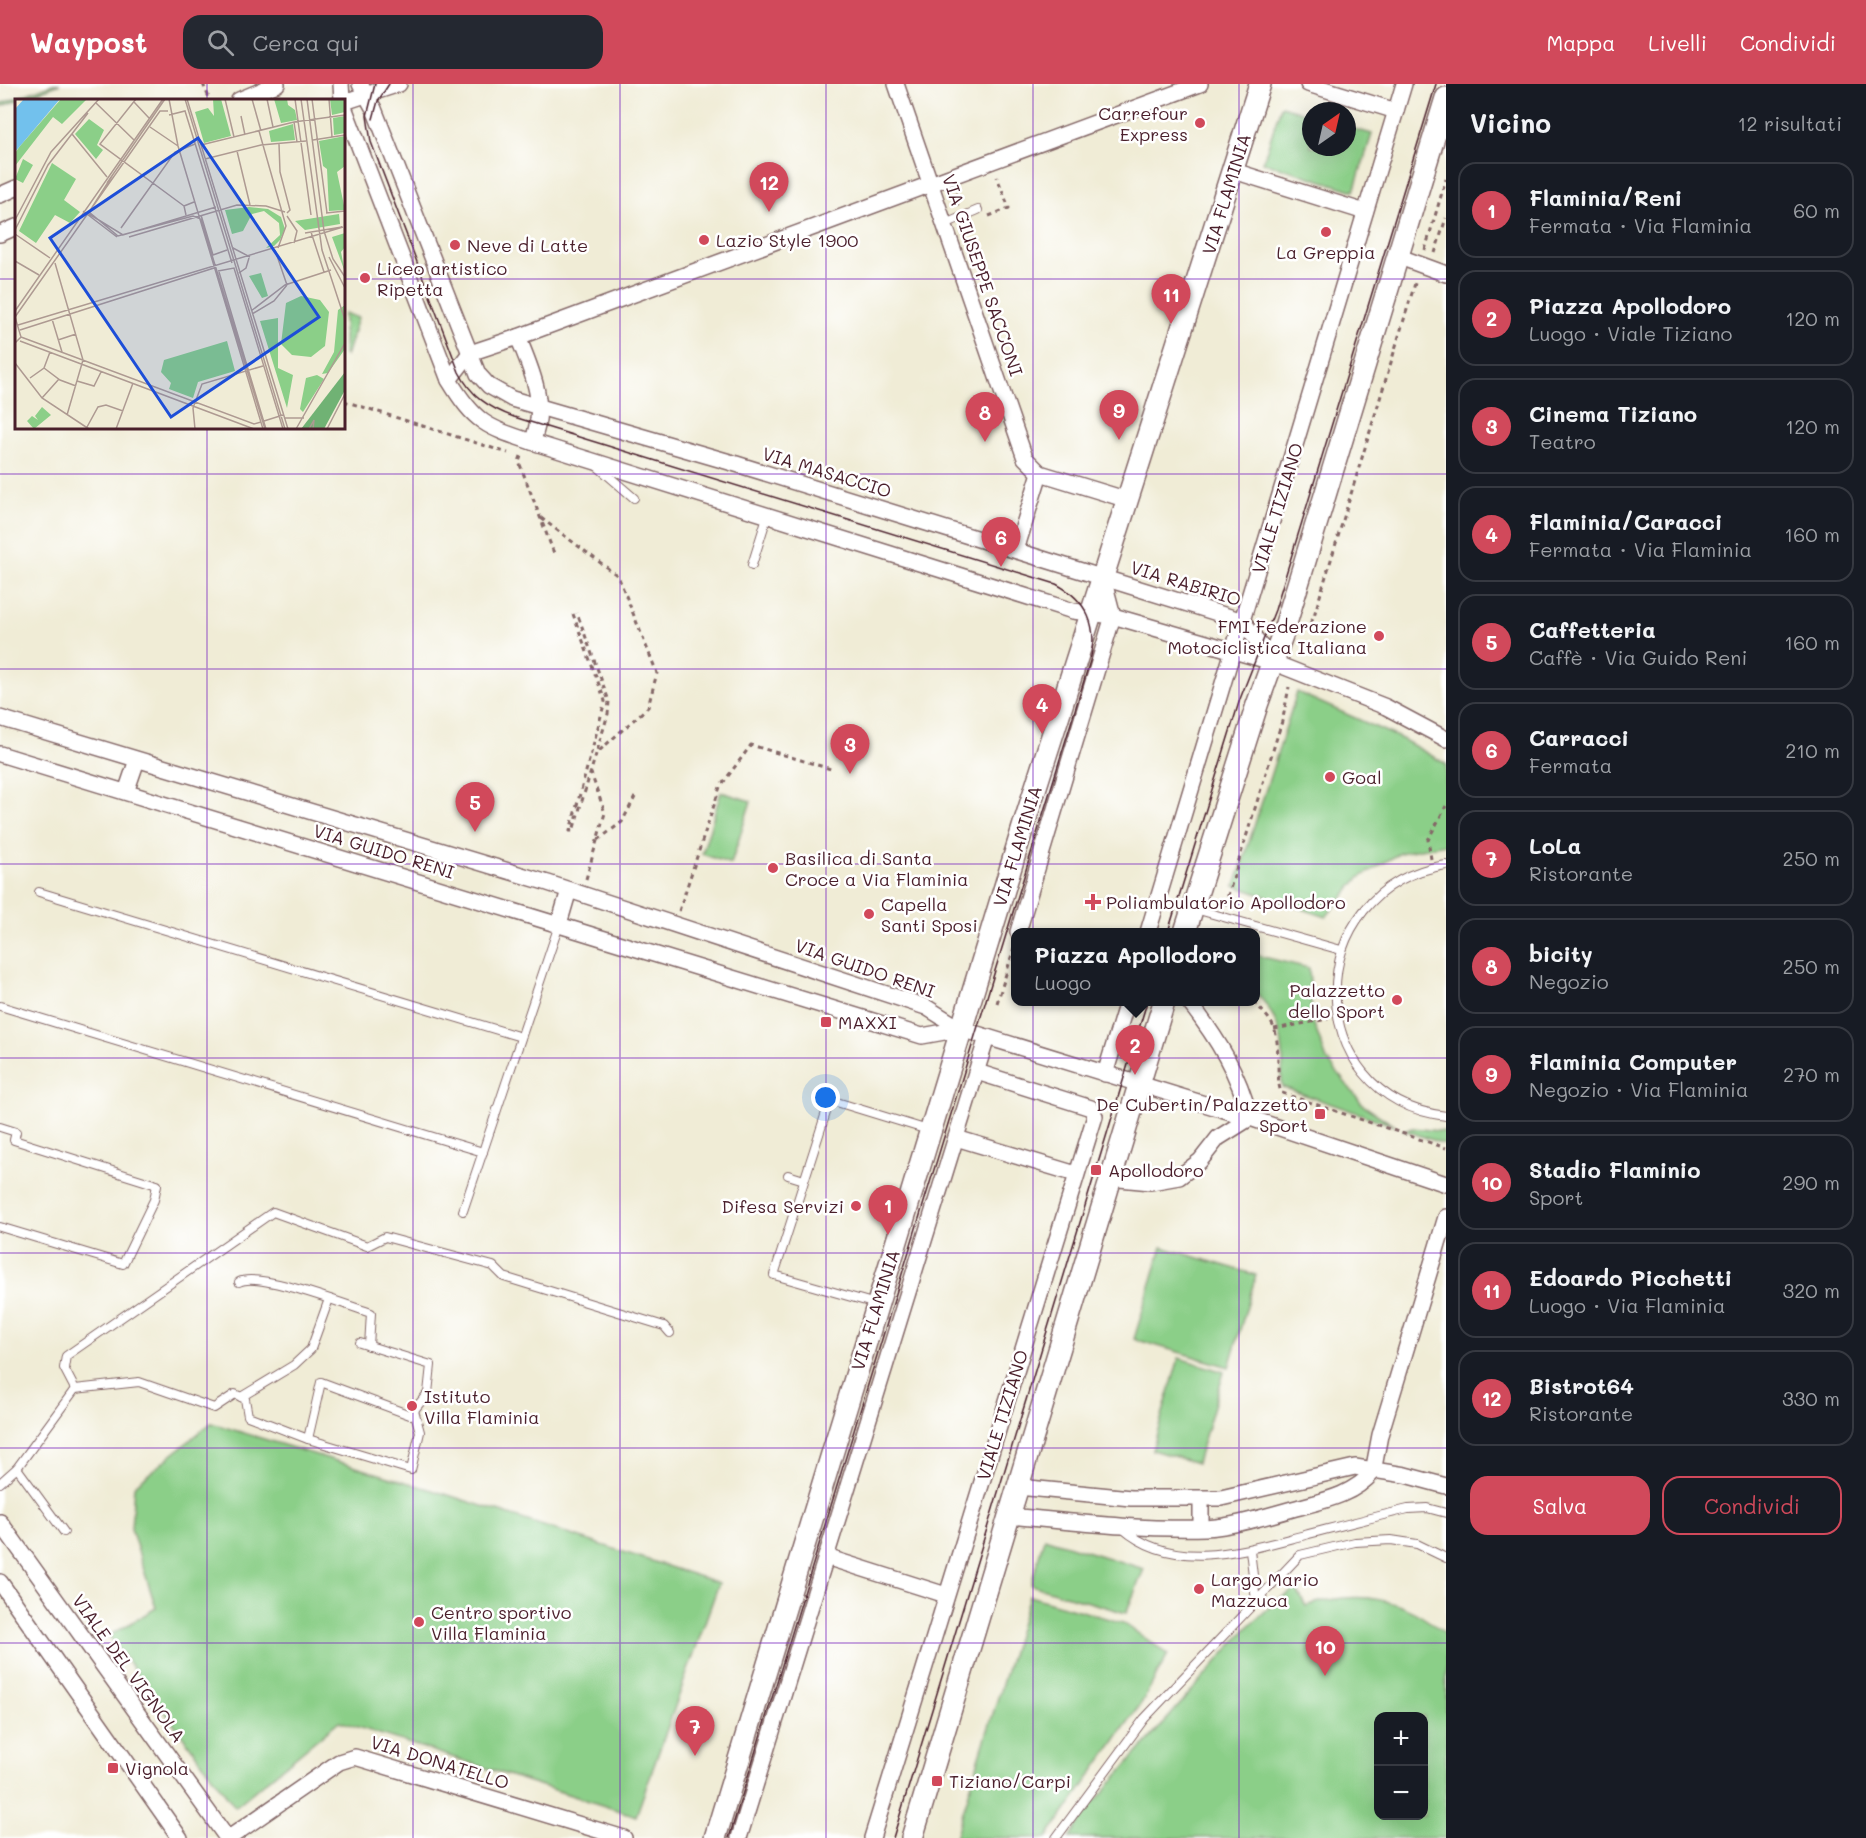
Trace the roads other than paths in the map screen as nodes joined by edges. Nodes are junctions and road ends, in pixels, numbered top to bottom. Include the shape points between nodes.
1 (277, 84) edge
2 (341, 84) edge
3 (399, 84) edge
4 (896, 84) edge
5 (1200, 84) edge
6 (1260, 84) edge
7 (1308, 84) edge
8 (1404, 84) edge
9 (364, 89) edge
10 (1446, 98) edge
11 (241, 99) edge
12 (343, 99) edge
13 (345, 100) edge
14 (345, 110) edge
15 (1396, 111) junction
16 (1438, 151) edge
17 (1234, 171) junction
18 (930, 183) junction
19 (15, 188) edge
20 (0, 195) edge
21 (978, 210) dead end
22 (1365, 212) junction
23 (945, 224) junction
24 (15, 227) edge
25 (0, 234) edge
26 (1397, 256) junction
27 (1446, 274) edge
28 (518, 337) junction
29 (470, 353) junction
30 (449, 380) junction
31 (540, 406) junction
32 (532, 442) junction
33 (591, 462) junction
34 (1040, 473) junction
35 (634, 498) dead end
36 (1128, 500) junction
37 (767, 517) junction
38 (1016, 550) junction
39 (752, 565) dead end
40 (1103, 578) junction
41 (1089, 615) junction
42 (1113, 616) junction
43 (1243, 621) junction
44 (1234, 651) junction
45 (1272, 662) junction
46 (0, 718) edge
47 (1446, 739) edge
48 (0, 754) edge
49 (138, 760) junction
50 (126, 792) junction
51 (1446, 865) edge
52 (39, 892) dead end
53 (575, 892) junction
54 (1193, 908) junction
55 (559, 924) junction
56 (1019, 928) edge
57 (1150, 928) edge
58 (1187, 928) edge
59 (1341, 950) junction
60 (0, 1006) edge
61 (1126, 1006) edge
62 (1163, 1006) edge
63 (1192, 1006) edge
64 (961, 1029) junction
65 (521, 1037) junction
66 (987, 1037) junction
67 (977, 1072) junction
68 (1105, 1074) junction
69 (1137, 1085) junction
70 (503, 1092) junction
71 (514, 1095) dead end
72 (1446, 1116) edge
73 (1250, 1118) junction
74 (0, 1127) edge
75 (930, 1131) junction
76 (956, 1138) junction
77 (483, 1152) junction
78 (1076, 1174) junction
79 (788, 1175) dead end
80 (1109, 1178) junction
81 (804, 1180) junction
82 (1446, 1184) edge
83 (463, 1211) dead end
84 (1446, 1217) edge
85 (0, 1227) edge
86 (238, 1282) dead end
87 (329, 1299) junction
88 (876, 1304) junction
89 (670, 1333) dead end
90 (75, 1389) junction
91 (241, 1397) junction
92 (414, 1410) junction
93 (308, 1439) junction
94 (17, 1468) junction
95 (1373, 1472) junction
96 (0, 1483) edge
97 (1446, 1486) edge
98 (1018, 1487) junction
99 (1201, 1498) junction
100 (1446, 1512) edge
101 (1009, 1516) junction
102 (0, 1522) edge
103 (1119, 1525) junction
104 (1201, 1527) junction
105 (64, 1532) dead end
106 (1250, 1550) junction
107 (826, 1557) junction
108 (1446, 1558) edge
109 (0, 1582) edge
110 (946, 1595) junction
111 (1256, 1601) junction
112 (180, 1838) edge
113 (228, 1838) edge
114 (624, 1838) edge
115 (715, 1838) edge
116 (739, 1838) edge
117 (872, 1838) edge
118 (912, 1838) edge
119 (1056, 1838) edge

1 - 11 street
2 - 12 street
3 - 9 street
4 - 18 street, VIA GIUSEPPE SACCONI
5 - 18 street
6 - 17 street, VIA FLAMINIA
7 - 15 street
8 - 15 street, VIALE TIZIANO
9 - 13 street
9 - 29 street, VIA MASACCIO
10 - 16 street
14 - 30 street
15 - 22 street, VIALE TIZIANO
16 - 26 street
17 - 22 street
17 - 36 street, VIA FLAMINIA
18 - 23 street, VIA GIUSEPPE SACCONI
18 - 28 street
19 - 20 street
21 - 23 lane
22 - 43 street, VIALE TIZIANO
23 - 34 street, VIA GIUSEPPE SACCONI via 1025,458
24 - 25 street
26 - 27 street
26 - 45 street
28 - 29 street
28 - 31 street
29 - 30 street
29 - 31 street, VIA MASACCIO via 478,374 489,386 507,397
30 - 32 street via 481,422
31 - 32 street
31 - 38 street, VIA MASACCIO
32 - 33 street
33 - 35 lane
33 - 37 street
34 - 36 street
34 - 38 street
36 - 40 street, VIA FLAMINIA
37 - 39 lane
37 - 41 street
38 - 40 street, VIA MASACCIO
40 - 41 street, VIA FLAMINIA
40 - 42 street
40 - 43 street, VIA RABIRIO
41 - 42 street
41 - 64 street, VIA FLAMINIA
42 - 44 street
42 - 56 street, VIA FLAMINIA
43 - 44 street, VIALE TIZIANO
43 - 45 street, VIA RABIRIO
44 - 45 street
44 - 57 street, VIALE TIZIANO
45 - 47 street via 1290,676 1392,710
45 - 54 street
46 - 49 street, VIA GUIDO RENI
48 - 50 street, VIA GUIDO RENI
49 - 50 street
49 - 53 street, VIA GUIDO RENI
50 - 55 street, VIA GUIDO RENI
51 - 59 lane via 1406,877 1376,897 1353,924
52 - 65 lane
53 - 55 street
53 - 64 street, VIA GUIDO RENI via 926,1007
54 - 58 street
54 - 59 lane
55 - 64 street, VIA GUIDO RENI via 922,1036
55 - 65 lane
59 - 72 lane via 1334,990 1337,1017 1352,1055 1378,1086 1412,1107
60 - 77 lane
61 - 68 street
62 - 69 street, VIALE TIZIANO
63 - 73 street via 1225,1051
64 - 66 street
64 - 75 street, VIA FLAMINIA
65 - 70 lane
66 - 67 street, VIA FLAMINIA
66 - 68 street
67 - 76 street, VIA FLAMINIA
67 - 78 street, VIALE TIZIANO via 1093,1110 1095,1117
68 - 69 street
69 - 73 street
69 - 80 street, VIALE TIZIANO
70 - 71 lane
70 - 77 lane
73 - 80 street via 1218,1138 1200,1161 1179,1177 1151,1182
73 - 82 street
74 - 85 lane via 16,1132 14,1140 157,1185 154,1200 123,1264
75 - 81 lane via 830,1100
75 - 88 street, VIA FLAMINIA
76 - 78 street
76 - 107 street, VIA FLAMINIA
77 - 83 lane
78 - 110 street, VIALE TIZIANO
79 - 81 lane
80 - 98 street, VIALE TIZIANO
81 - 88 lane via 774,1275
84 - 95 street via 1383,1424
86 - 87 lane via 268,1282
87 - 91 lane via 311,1349 294,1365
87 - 92 lane via 371,1313 364,1344 431,1365 428,1393
88 - 115 street, VIA FLAMINIA
89 - 90 lane via 664,1326 504,1277 493,1266 385,1237 367,1246 273,1212 66,1356 64,1368
90 - 91 lane via 139,1382 214,1408 235,1394
90 - 94 lane
91 - 93 lane via 245,1399 248,1416
92 - 93 lane via 410,1415 321,1382
92 - 93 lane via 420,1432 411,1470
94 - 96 lane
94 - 105 lane
95 - 97 street via 1405,1475
95 - 99 street via 1355,1467 1231,1497
95 - 104 street via 1357,1487 1324,1500 1247,1521
98 - 99 street via 1131,1498
98 - 101 street, VIALE TIZIANO
99 - 104 street
100 - 106 lane via 1408,1509
101 - 103 street
101 - 118 street, VIALE TIZIANO
102 - 113 street, VIALE DEL VIGNOLA
103 - 104 street
103 - 106 lane via 1144,1545 1167,1552 1211,1554
106 - 111 lane
107 - 110 street
107 - 116 street, VIA FLAMINIA
108 - 111 lane via 1417,1544 1391,1540 1330,1547 1300,1555
109 - 112 street
110 - 117 street, VIALE TIZIANO
111 - 119 lane via 1144,1719
113 - 114 street, VIA DONATELLO via 339,1762 354,1757

